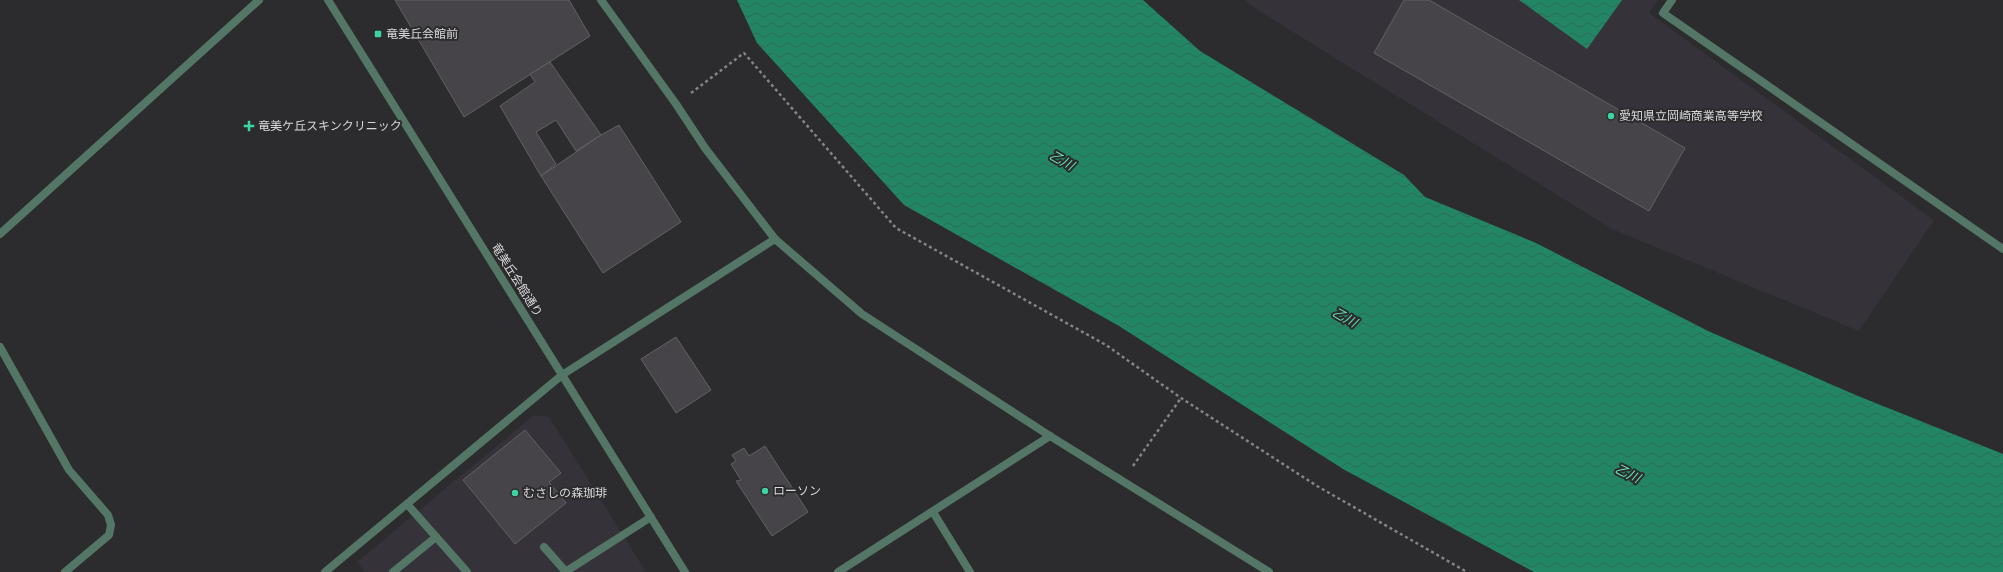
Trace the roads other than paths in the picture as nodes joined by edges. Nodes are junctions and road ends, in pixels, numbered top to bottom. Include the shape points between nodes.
1 (259, 0) edge
2 (328, 0) edge
3 (602, 0) edge
4 (1672, 0) edge
5 (0, 234) edge
6 (775, 239) junction
7 (2003, 249) edge
8 (0, 348) edge
9 (562, 375) junction
10 (1050, 436) junction
11 (407, 504) junction
12 (933, 512) junction
13 (651, 517) junction
14 (436, 537) junction
15 (544, 547) dead end
16 (65, 572) edge
17 (325, 572) edge
18 (393, 572) edge
19 (467, 572) edge
20 (565, 572) edge
21 (685, 572) edge
22 (838, 572) edge
23 (970, 572) edge
24 (1269, 572) edge

1 - 5 street
2 - 9 street, 竜美丘会館通り
3 - 6 street via 704,148
4 - 7 street via 1663,13
6 - 9 street
6 - 10 street via 862,314
8 - 16 street via 69,470 108,515 111,525 109,535
9 - 11 street
9 - 13 street, 竜美丘会館通り
10 - 12 street
10 - 24 street
11 - 14 street
11 - 17 street
12 - 22 street
12 - 23 street
13 - 20 street
13 - 21 street, 竜美丘会館通り
14 - 18 street
14 - 19 street
15 - 20 street

